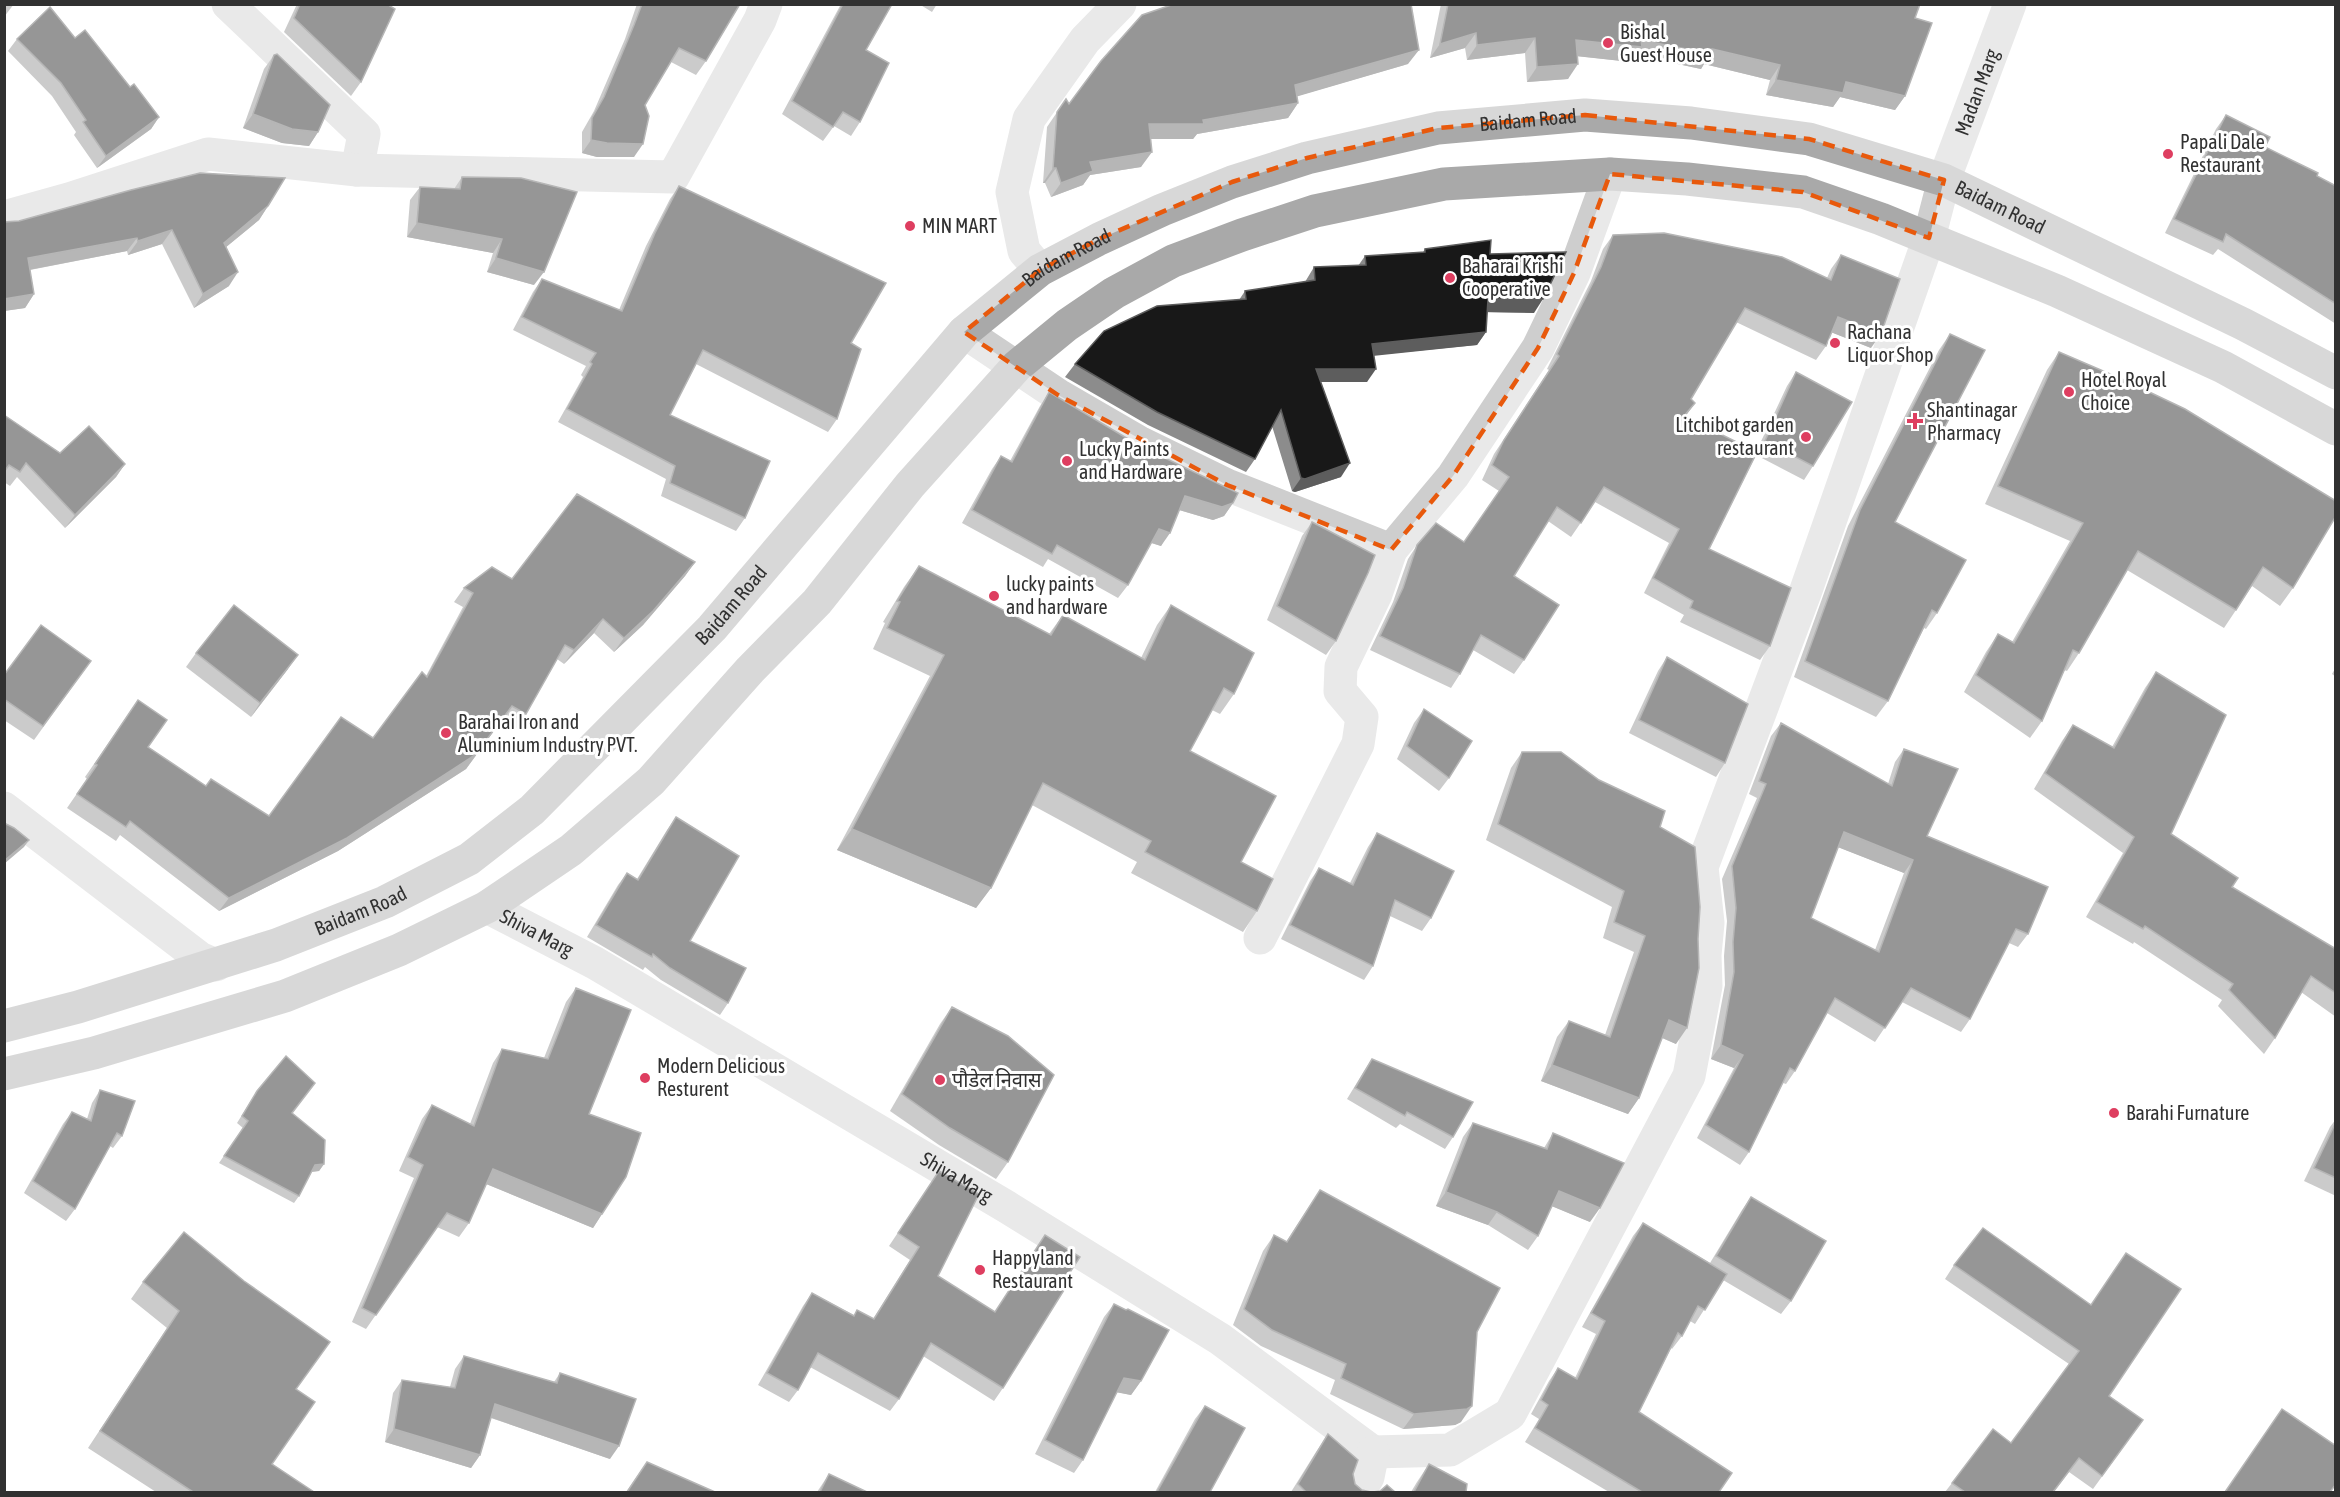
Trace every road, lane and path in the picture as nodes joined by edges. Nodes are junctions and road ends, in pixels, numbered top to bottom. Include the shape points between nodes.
1 (228, 4) edge
2 (766, 4) edge
3 (1120, 4) edge
4 (2010, 4) edge
5 (357, 170) junction
6 (1610, 174) junction
7 (1944, 180) junction
8 (4, 218) edge
9 (1929, 238) junction
10 (1040, 270) junction
11 (964, 332) junction
12 (1017, 366) junction
13 (2336, 373) edge
14 (2336, 429) edge
15 (1391, 550) junction
16 (4, 808) edge
17 (487, 907) junction
18 (1260, 938) edge
19 (216, 965) junction
20 (4, 1026) edge
21 (4, 1074) edge
22 (1373, 1452) junction
23 (1359, 1492) edge

1 - 5 street via 364,134
2 - 5 street via 673,177
3 - 10 street via 1085,40 1029,119 1012,192 1024,250
4 - 7 street, Madan Marg
5 - 8 street via 208,154
6 - 9 main road via 1803,192
6 - 12 main road via 1444,184 1315,211 1173,261 1114,293
6 - 15 street via 1574,273 1538,348 1453,476
7 - 9 street, Madan Marg
7 - 10 main road, Baidam Road via 1809,139 1691,123 1585,115 1437,128 1307,158 1232,182 1151,214
7 - 13 main road, Baidam Road
9 - 14 main road via 2223,367
9 - 22 street, Madan Marg via 1702,867 1708,923 1706,986 1689,1076 1510,1414 1450,1450
10 - 11 main road, Baidam Road
11 - 12 street
11 - 19 main road, Baidam Road via 712,628 532,810 469,859 385,902
12 - 15 street via 1139,442 1227,485
12 - 17 main road via 910,485 817,602 651,781 571,850
15 - 18 street via 1376,594 1341,667 1340,691 1362,717 1358,744
16 - 19 street via 200,958
17 - 21 main road via 399,950 285,996 94,1053
17 - 22 street, Shiva Marg via 595,963 1007,1207 1220,1339
19 - 20 main road, Baidam Road
22 - 23 street via 1368,1477

